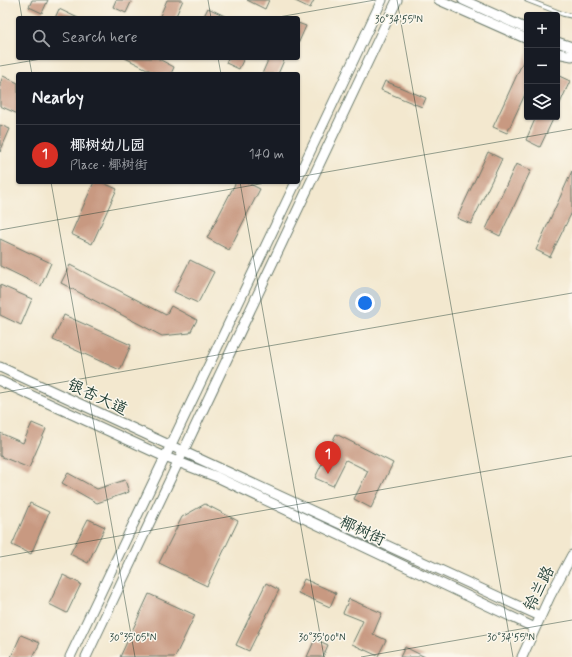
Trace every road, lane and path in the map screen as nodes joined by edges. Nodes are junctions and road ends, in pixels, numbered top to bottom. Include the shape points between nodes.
1 (382, 0) edge
2 (397, 0) edge
3 (439, 0) edge
4 (463, 0) edge
5 (528, 0) edge
6 (572, 16) edge
7 (524, 28) edge
8 (524, 38) edge
9 (560, 43) edge
10 (572, 47) edge
11 (560, 54) edge
12 (572, 56) edge
13 (300, 173) edge
14 (295, 184) edge
15 (0, 367) edge
16 (0, 381) edge
17 (171, 444) junction
18 (184, 450) junction
19 (165, 457) junction
20 (178, 462) junction
21 (572, 555) edge
22 (540, 616) junction
23 (535, 628) junction
24 (70, 657) edge
25 (86, 657) edge
26 (522, 657) edge

1 - 13 street
2 - 18 street
3 - 8 street
4 - 7 street
5 - 6 lane
9 - 10 street
11 - 12 street
14 - 17 street
15 - 17 street, 银杏大道
16 - 19 street, 银杏大道
17 - 18 street, 银杏大道
17 - 19 street
18 - 20 street
18 - 22 street, 椰树街
19 - 20 street, 银杏大道
19 - 24 street
20 - 23 street, 椰树街 via 217,477
20 - 25 street
21 - 22 street, 铃兰路
22 - 23 street, 铃兰路
23 - 26 street, 铃兰路

